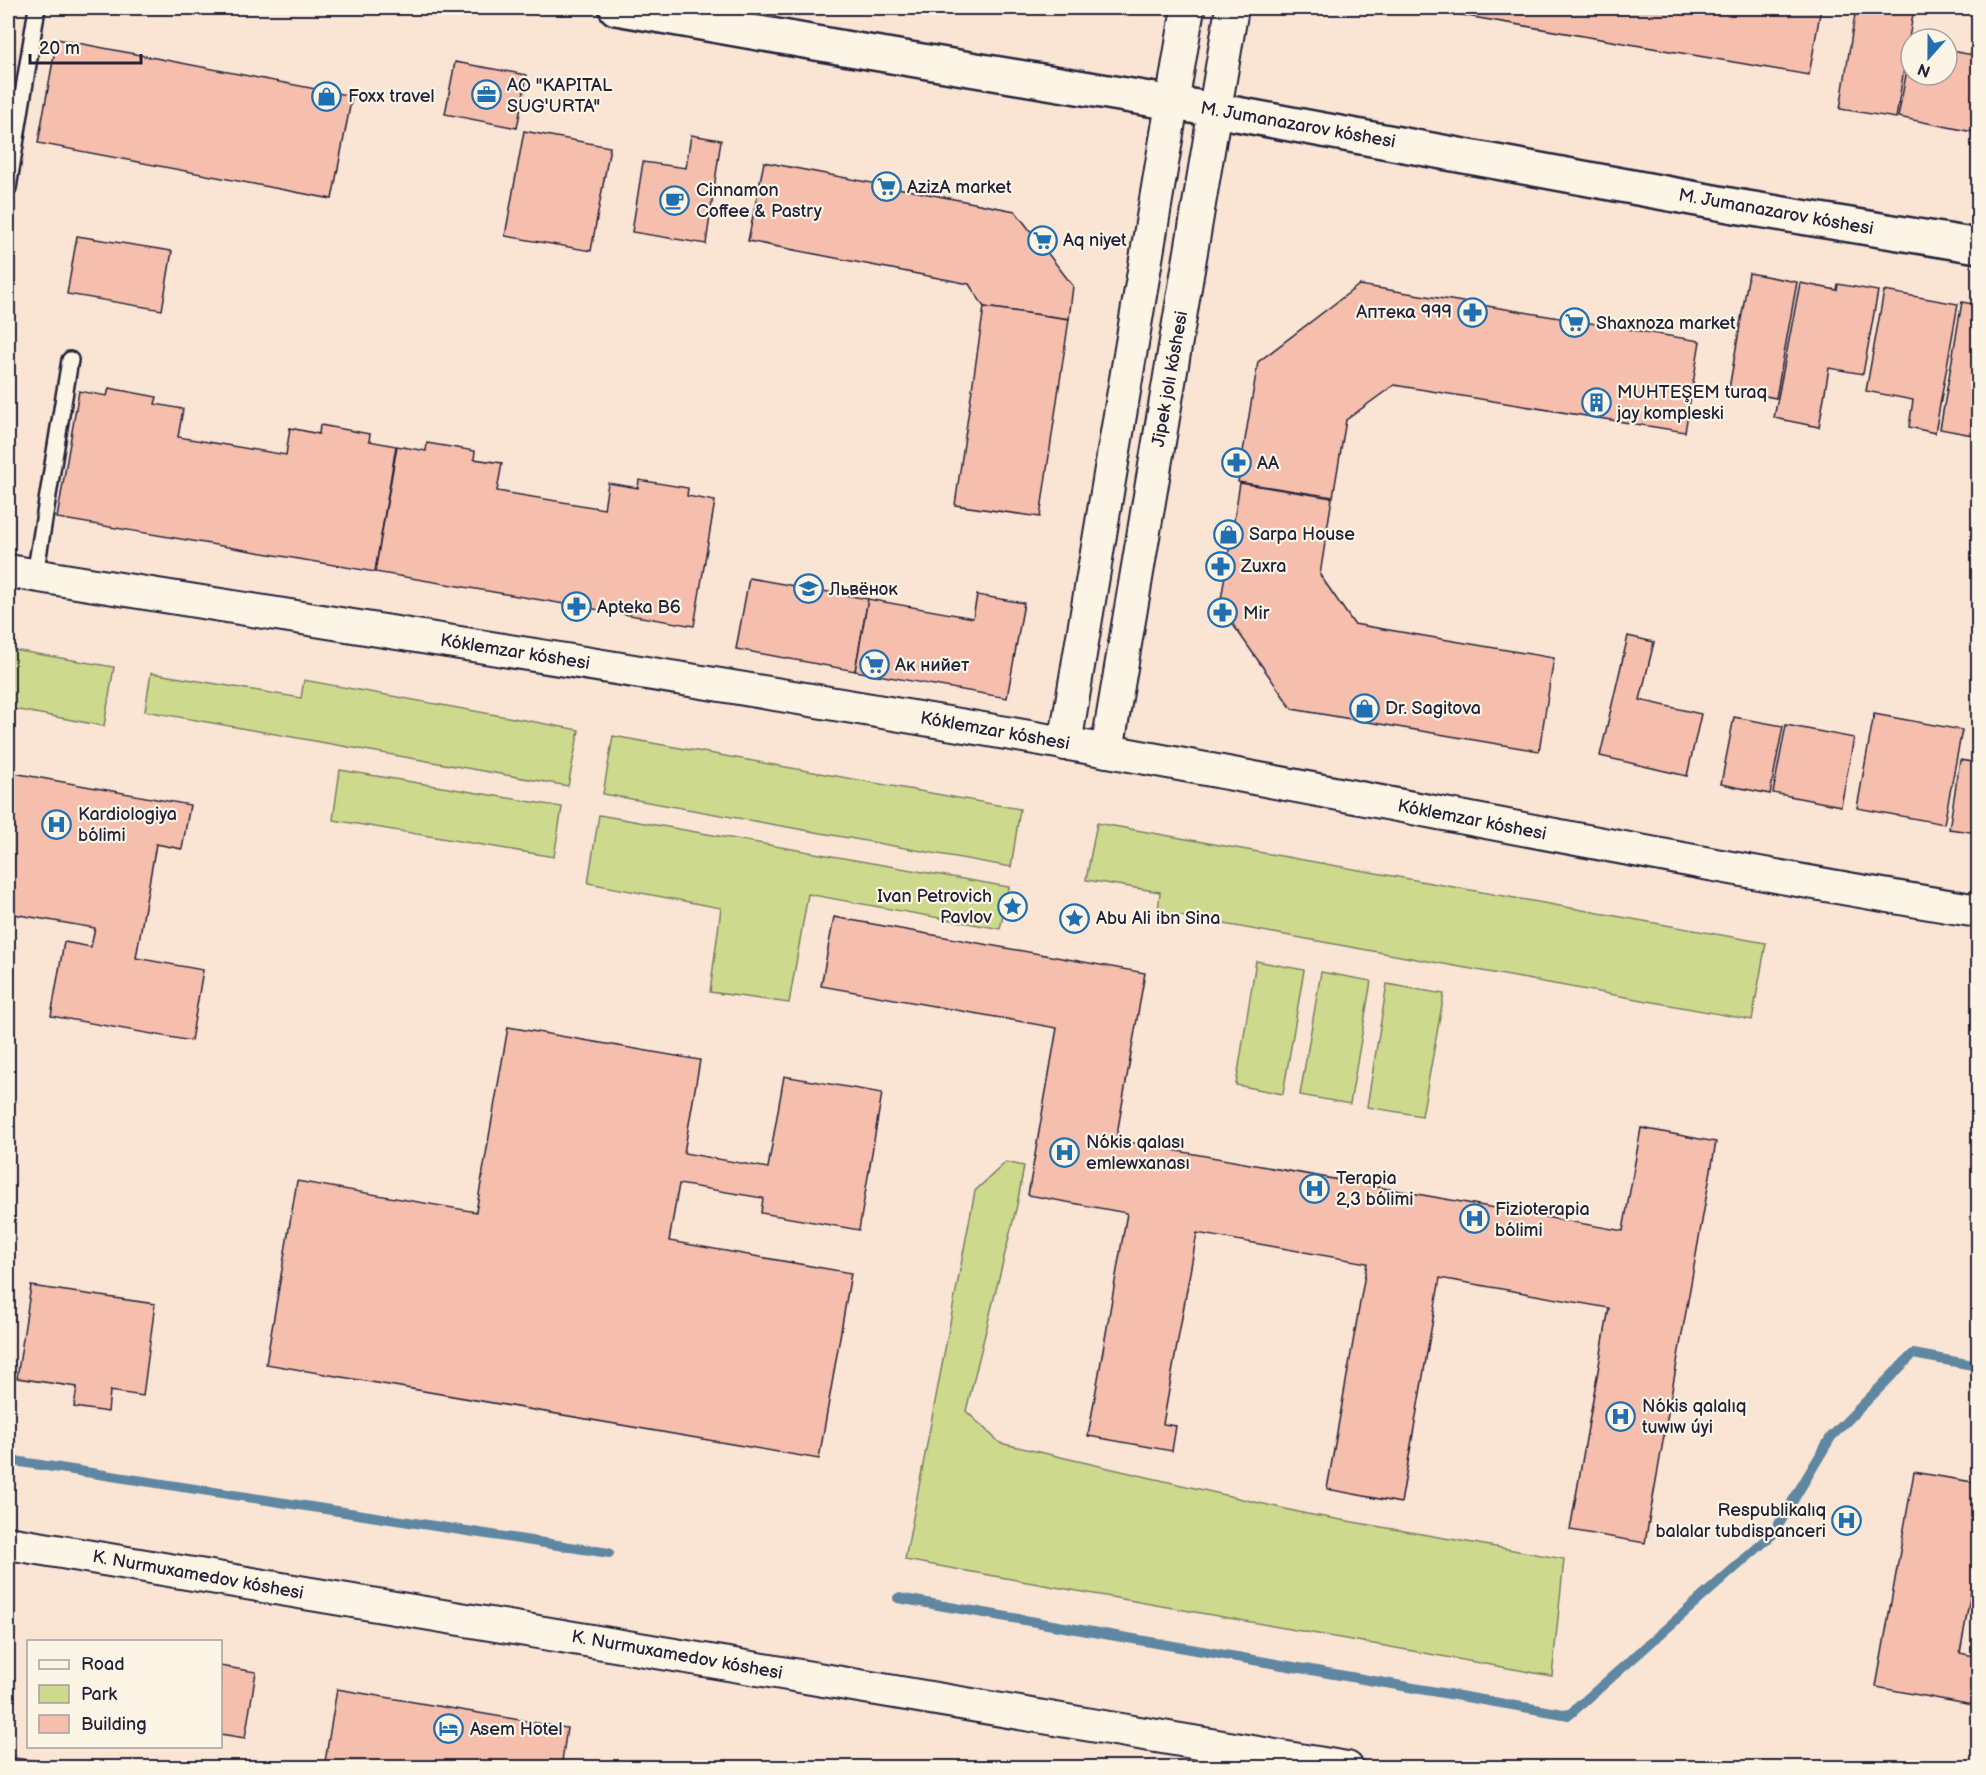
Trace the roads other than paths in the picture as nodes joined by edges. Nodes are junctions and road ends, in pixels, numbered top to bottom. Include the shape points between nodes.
1 (38, 8) edge
2 (616, 8) edge
3 (1188, 8) edge
4 (1232, 8) edge
5 (1172, 103) junction
6 (1215, 110) junction
7 (8, 188) edge
8 (1978, 246) edge
9 (70, 360) dead end
10 (21, 573) edge
11 (1065, 744) junction
12 (1107, 751) junction
13 (1978, 911) edge
14 (8, 1543) edge
15 (1347, 1767) edge

1 - 7 lane
2 - 5 main road, M. Jumanazarov kóshesi
3 - 5 street
4 - 6 street, Jipek jolı kóshesi
5 - 6 main road, M. Jumanazarov kóshesi
5 - 11 street
6 - 8 main road, M. Jumanazarov kóshesi via 1735,206
6 - 12 street, Jipek jolı kóshesi
9 - 10 lane
10 - 11 street, Kóklemzar kóshesi via 699,680
11 - 12 street, Kóklemzar kóshesi
12 - 13 street, Kóklemzar kóshesi
14 - 15 street, K. Nurmuxamedov kóshesi

